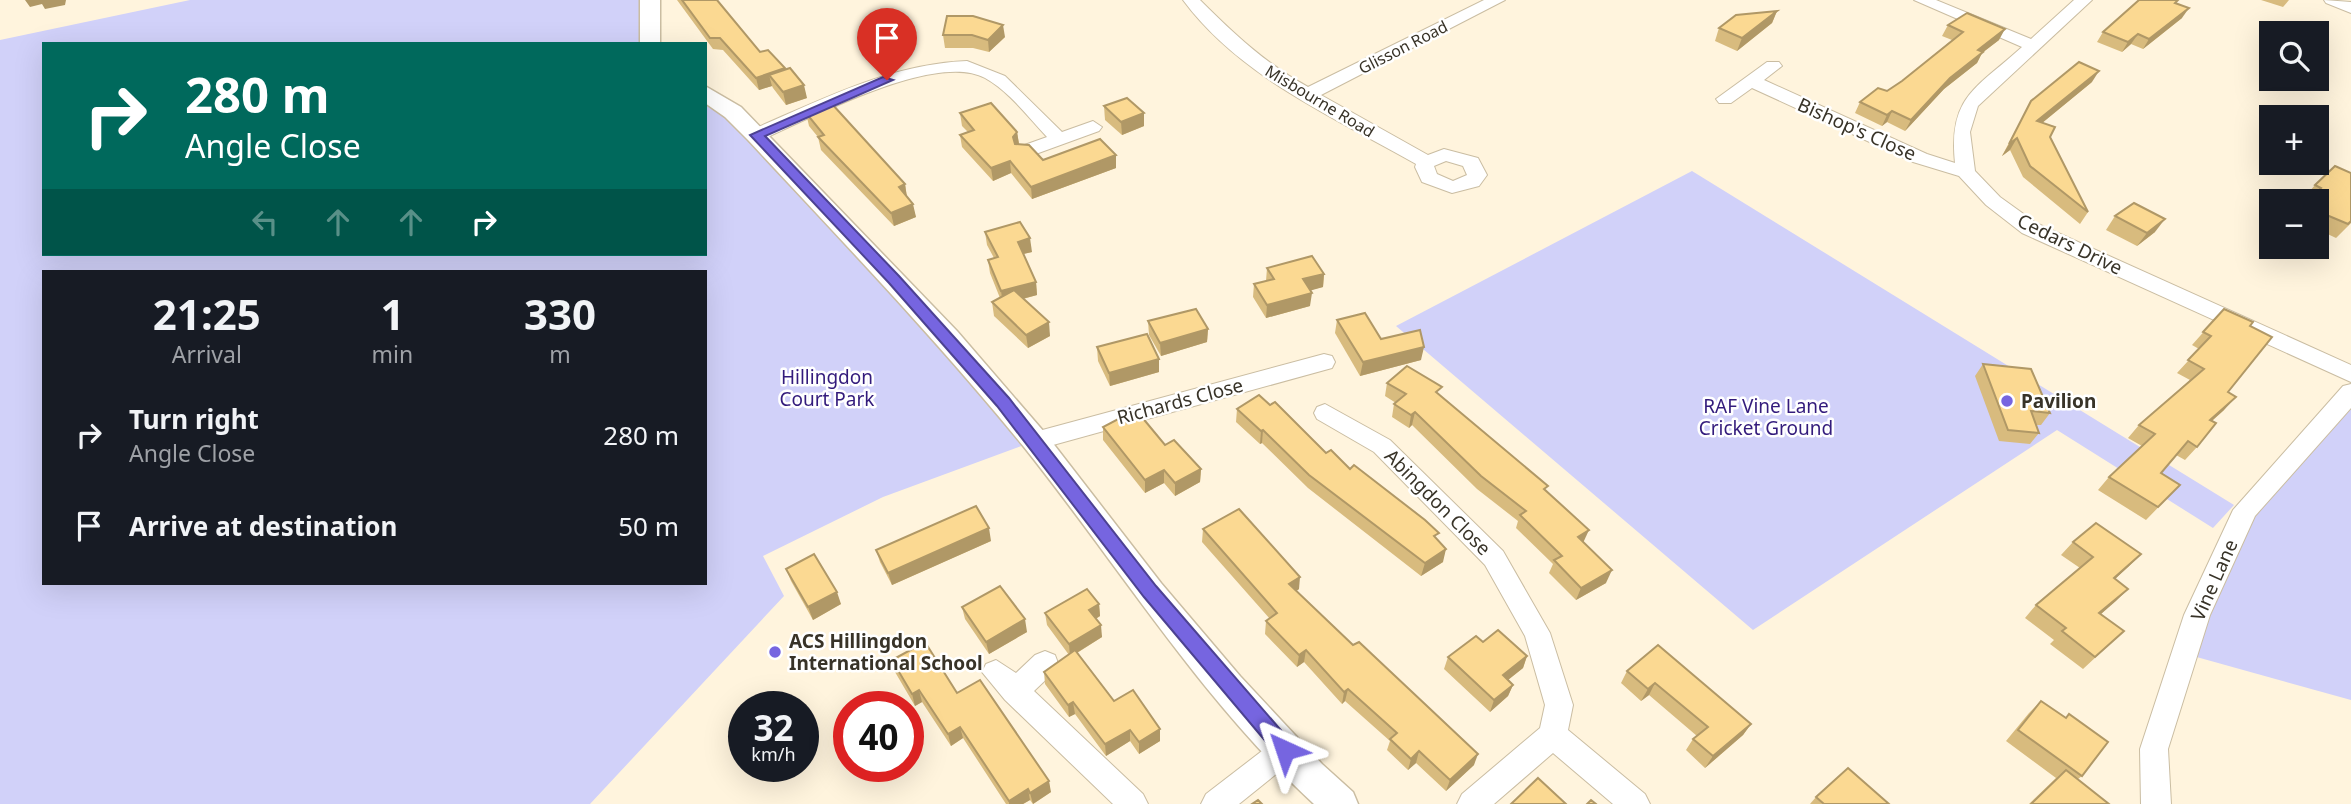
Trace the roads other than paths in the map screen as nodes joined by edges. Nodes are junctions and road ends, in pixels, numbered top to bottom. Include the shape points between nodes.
1 (650, 0) edge
2 (1191, 0) edge
3 (1497, 0) edge
4 (1922, 0) edge
5 (2084, 0) edge
6 (2332, 0) edge
7 (2351, 8) edge
8 (650, 42) edge
9 (2033, 46) junction
10 (1773, 66) dead end
11 (1751, 81) junction
12 (707, 94) edge
13 (1308, 94) junction
14 (1725, 99) dead end
15 (1093, 127) dead end
16 (756, 135) junction
17 (1059, 139) junction
18 (1026, 151) edge
19 (1426, 162) dead end
20 (1966, 172) junction
21 (1324, 362) dead end
22 (2351, 374) edge
23 (2351, 392) edge
24 (1325, 413) dead end
25 (1035, 440) junction
26 (1045, 663) dead end
27 (1553, 735) junction
28 (1285, 750) junction
29 (1133, 804) edge
30 (1216, 804) edge
31 (1340, 804) edge
32 (1472, 804) edge
33 (1635, 804) edge
34 (2156, 804) edge

1 - 8 street
2 - 13 street, Misbourne Road via 1234,44 1273,75
3 - 13 street, Glisson Road
4 - 9 street
5 - 9 street
6 - 7 street
9 - 20 street via 1970,104 1961,132
10 - 11 street
11 - 14 street
11 - 20 street, Bishop's Close via 1920,159
12 - 16 street
13 - 19 street, Misbourne Road
15 - 17 street
16 - 17 street via 923,68 962,67 988,72
16 - 25 street via 912,299
17 - 18 street
20 - 22 street, Cedars Drive via 1993,201 2029,228
21 - 25 street, Richards Close
23 - 34 street, Vine Lane via 2245,510 2197,615 2154,749
24 - 27 street, Abingdon Close via 1382,446 1494,558 1537,634 1559,705
25 - 28 street via 1150,592
26 - 29 street via 1006,681
27 - 32 street
27 - 33 street
28 - 30 street
28 - 31 street

